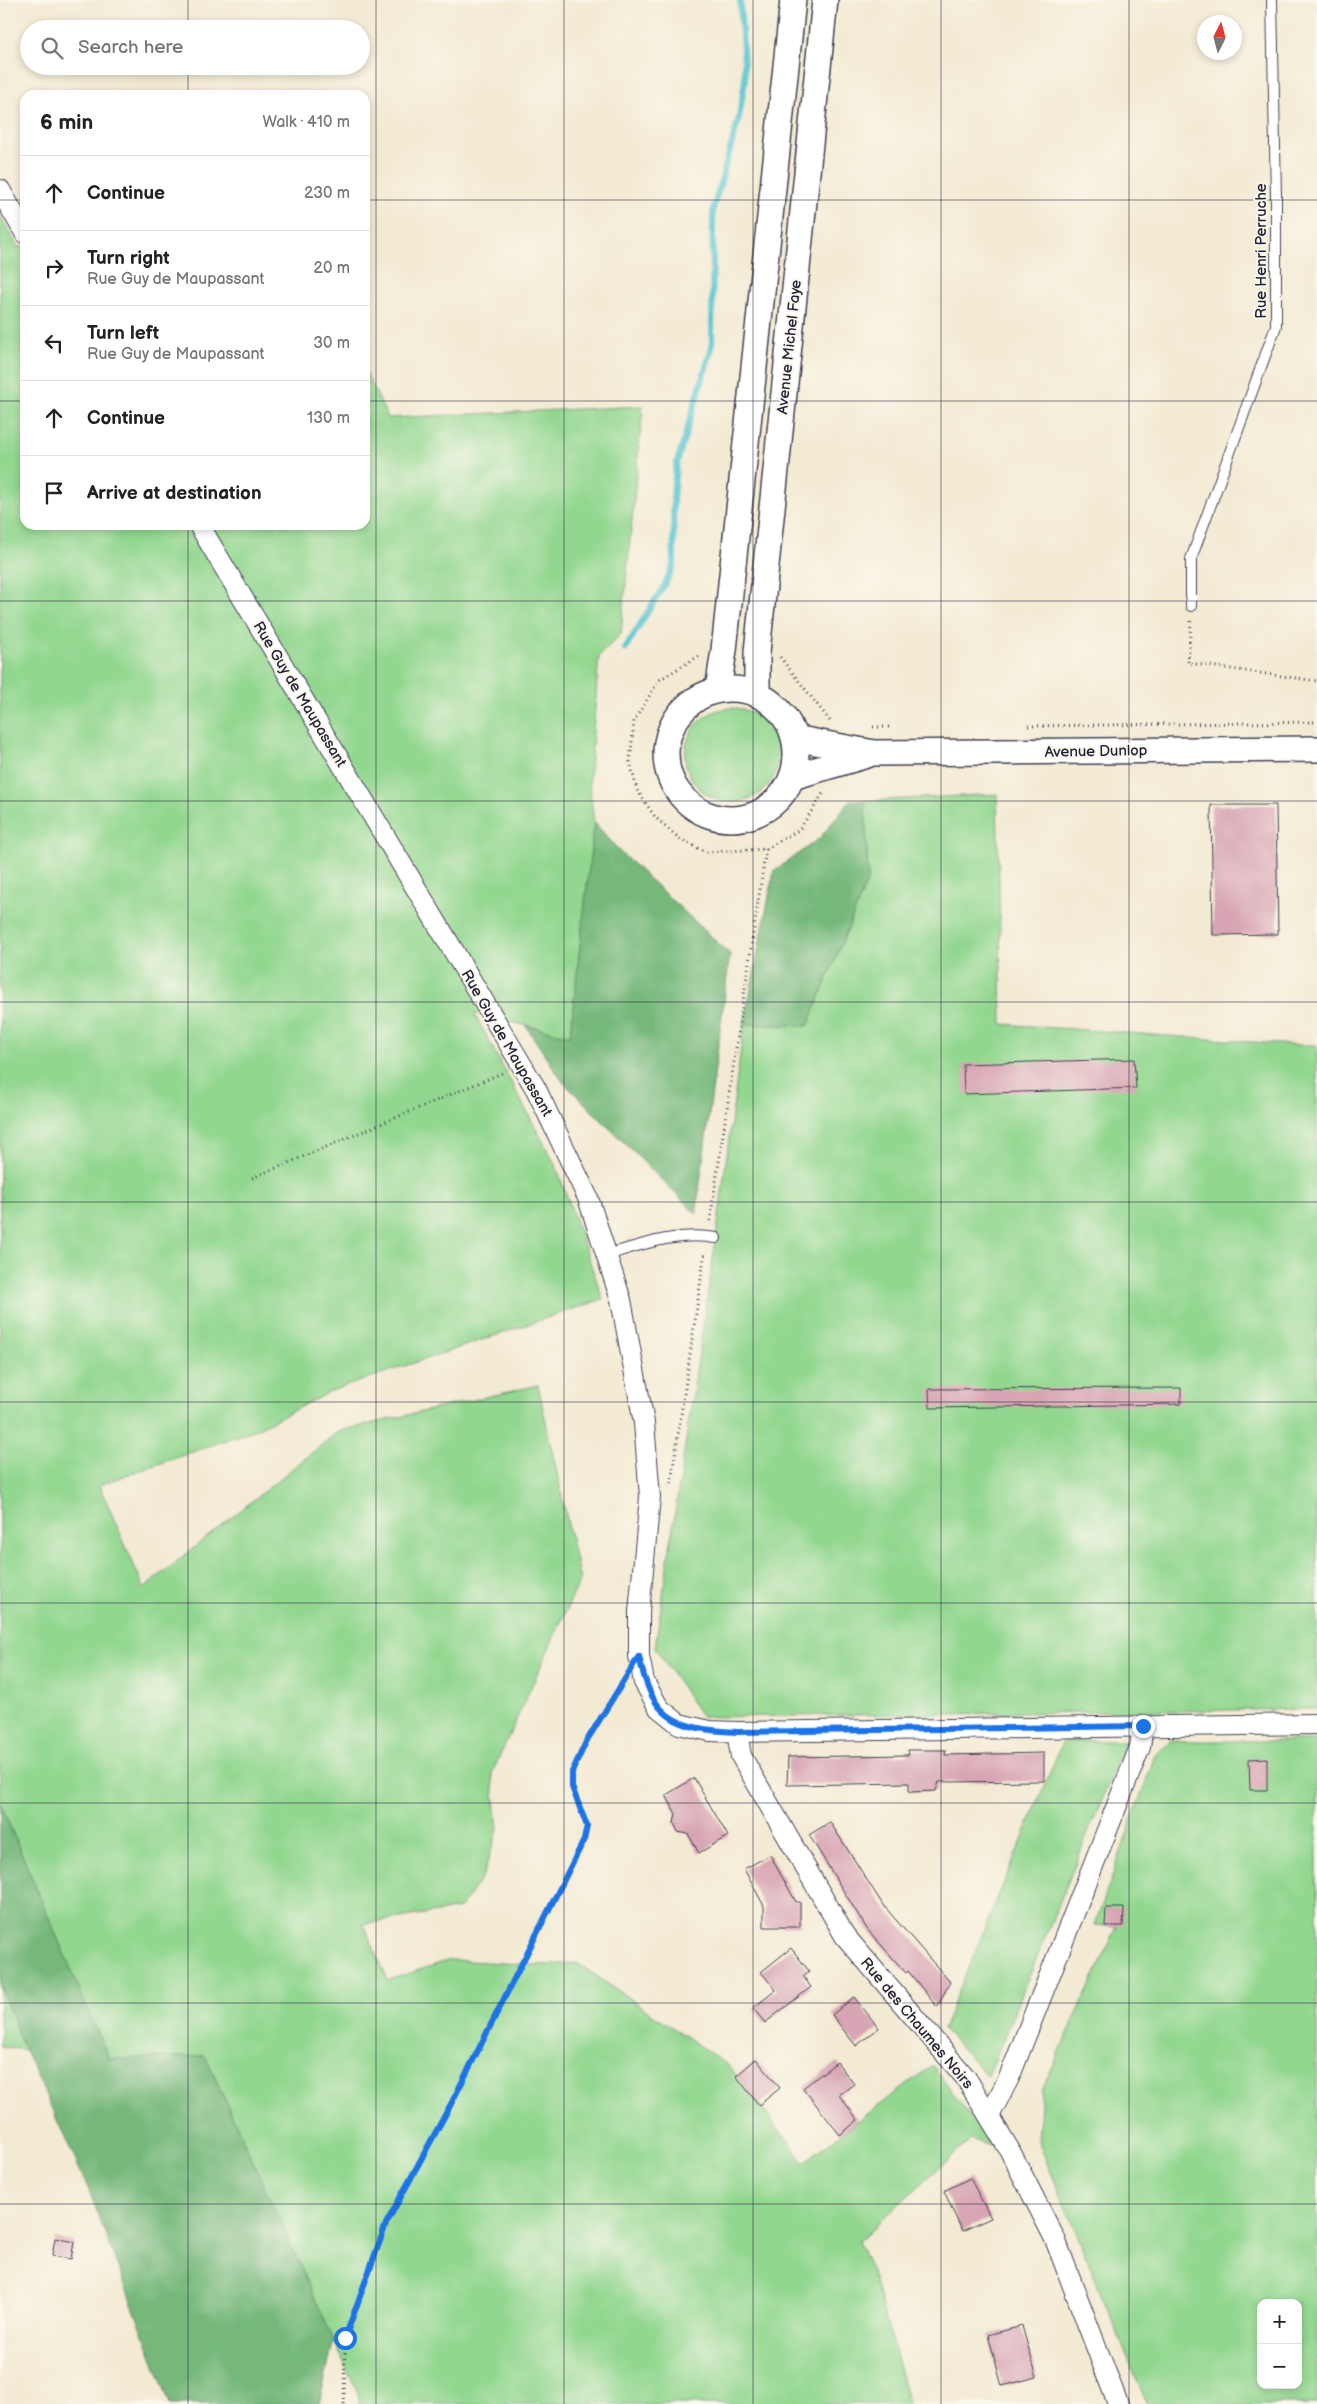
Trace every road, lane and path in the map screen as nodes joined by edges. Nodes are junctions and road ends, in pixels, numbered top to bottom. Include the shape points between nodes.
1 (793, 0) edge
2 (825, 0) edge
3 (1272, 0) edge
4 (0, 190) edge
5 (20, 224) edge
6 (202, 530) edge
7 (1192, 606) joint
8 (724, 650) junction
9 (1317, 681) edge
10 (718, 690) junction
11 (757, 694) junction
12 (1317, 722) edge
13 (1022, 726) dead end
14 (864, 727) dead end
15 (894, 728) dead end
16 (794, 738) junction
17 (1317, 749) edge
18 (874, 753) junction
19 (792, 777) junction
20 (766, 849) dead end
21 (522, 1065) junction
22 (252, 1178) dead end
23 (716, 1238) dead end
24 (607, 1255) junction
25 (639, 1656) junction
26 (1317, 1724) edge
27 (1143, 1726) junction
28 (737, 1732) junction
29 (989, 2116) junction
30 (344, 2404) edge
31 (1118, 2404) edge

1 - 8 street
2 - 11 street, Avenue Michel Faye via 768,654
3 - 7 lane, Rue Henri Perruche via 1276,326 1191,559
4 - 5 street
6 - 21 street, Rue Guy de Maupassant
7 - 9 path via 1188,663
8 - 10 street
8 - 20 path via 695,657 659,680 634,721 630,762 637,790 656,818 680,839 705,852
10 - 11 street via 744,690
10 - 19 street via 697,698 679,713 668,733 665,755 669,778 681,797 698,812 720,819 742,819 770,806 781,796
11 - 16 street via 774,705 787,720
12 - 13 path
14 - 15 path
16 - 18 street, Avenue Dunlop
16 - 19 street via 796,758
17 - 18 street, Avenue Dunlop
18 - 19 street, Avenue Dunlop
21 - 22 path
21 - 24 street, Rue Guy de Maupassant via 588,1198
23 - 24 lane via 693,1236 646,1243
24 - 25 street, Rue Guy de Maupassant via 621,1300 644,1423 650,1497 639,1612
25 - 28 street, Rue Guy de Maupassant via 644,1682 659,1708 679,1724 710,1731
25 - 30 path via 586,1742 572,1772 572,1787 587,1826 584,1840 451,2104 386,2224 345,2338
26 - 27 street, Rue Guy de Maupassant
27 - 28 street, Rue Guy de Maupassant
27 - 29 street via 1140,1747 1013,2069
28 - 29 street, Rue des Chaumes Noirs via 741,1756 836,1923 966,2078
29 - 31 street, Rue des Chaumes Noirs via 1055,2239

